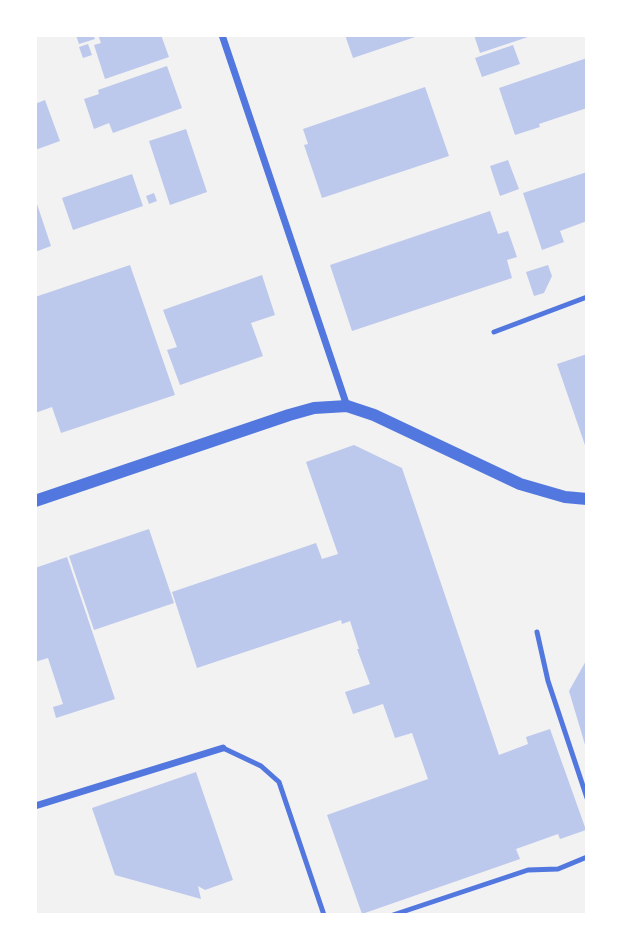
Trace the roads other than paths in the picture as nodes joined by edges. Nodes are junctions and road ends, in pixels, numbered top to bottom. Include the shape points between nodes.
1 (222, 35) edge
2 (587, 297) edge
3 (494, 332) dead end
4 (347, 406) junction
5 (587, 499) edge
6 (35, 501) edge
7 (537, 632) dead end
8 (223, 748) joint
9 (587, 798) edge
10 (35, 806) edge
11 (587, 858) edge
12 (324, 915) edge
13 (393, 915) edge

1 - 4 street
2 - 3 lane
4 - 5 street via 520,484
4 - 6 street via 289,415
7 - 9 lane via 548,681
8 - 10 street
8 - 12 lane via 261,766 279,782
11 - 13 lane via 558,869 528,870

